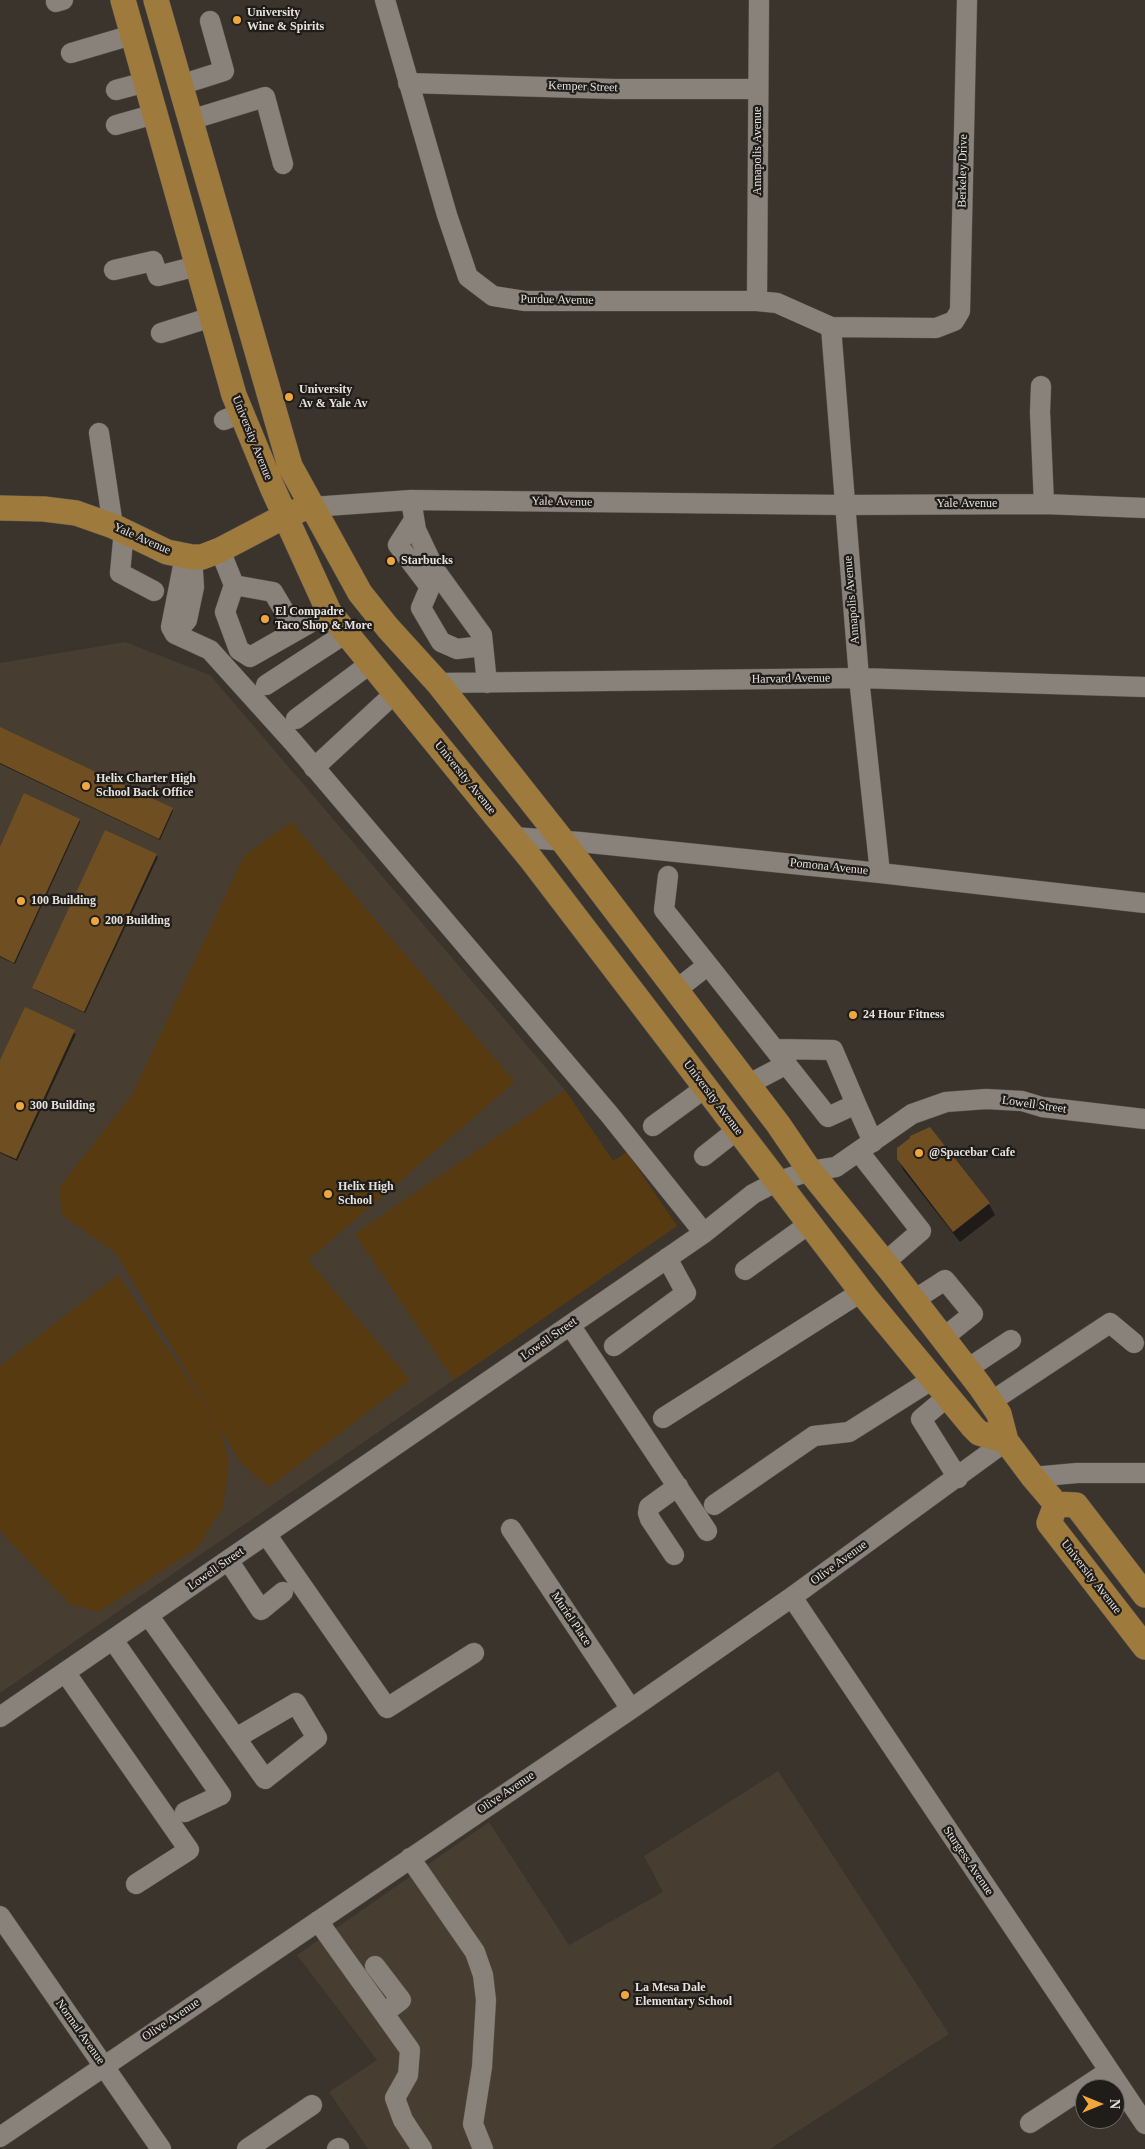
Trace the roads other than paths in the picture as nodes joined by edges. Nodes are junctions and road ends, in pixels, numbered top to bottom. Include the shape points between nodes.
1 (123, 0) edge
2 (156, 0) edge
3 (385, 0) edge
4 (759, 0) edge
5 (967, 0) edge
6 (210, 21) dead end
7 (132, 34) junction
8 (71, 53) dead end
9 (146, 82) junction
10 (408, 83) junction
11 (180, 85) junction
12 (758, 89) junction
13 (116, 90) dead end
14 (155, 114) junction
15 (190, 120) junction
16 (116, 125) dead end
17 (283, 164) dead end
18 (198, 266) junction
19 (114, 270) dead end
20 (757, 301) junction
21 (212, 318) junction
22 (831, 327) junction
23 (936, 328) joint
24 (161, 333) dead end
25 (1041, 386) dead end
26 (99, 433) dead end
27 (411, 500) junction
28 (1044, 504) junction
29 (844, 505) junction
30 (312, 506) junction
31 (0, 508) edge
32 (1145, 508) edge
33 (284, 516) junction
34 (414, 520) junction
35 (118, 528) junction
36 (220, 550) junction
37 (188, 557) junction
38 (234, 585) junction
39 (154, 591) dead end
40 (329, 612) junction
41 (296, 631) junction
42 (346, 633) junction
43 (483, 646) junction
44 (370, 662) junction
45 (858, 678) junction
46 (487, 682) junction
47 (438, 683) junction
48 (266, 685) dead end
49 (1145, 687) edge
50 (395, 692) junction
51 (296, 719) dead end
52 (314, 768) junction
53 (513, 837) junction
54 (562, 840) junction
55 (880, 872) junction
56 (668, 876) dead end
57 (1145, 903) edge
58 (708, 965) junction
59 (676, 990) junction
60 (781, 1057) junction
61 (748, 1085) junction
62 (705, 1088) junction
63 (856, 1104) junction
64 (1145, 1119) edge
65 (653, 1126) dead end
66 (737, 1130) junction
67 (866, 1147) junction
68 (704, 1156) dead end
69 (810, 1172) junction
70 (776, 1182) junction
71 (809, 1224) junction
72 (704, 1233) junction
73 (667, 1258) junction
74 (884, 1263) junction
75 (745, 1270) dead end
76 (861, 1292) junction
77 (914, 1300) junction
78 (570, 1325) junction
79 (943, 1338) junction
80 (1011, 1340) dead end
81 (1134, 1343) dead end
82 (614, 1346) dead end
83 (967, 1369) junction
84 (940, 1388) junction
85 (992, 1401) junction
86 (663, 1418) dead end
87 (1006, 1441) junction
88 (1145, 1473) edge
89 (1033, 1476) junction
90 (958, 1478) junction
91 (678, 1486) junction
92 (1056, 1504) junction
93 (714, 1505) dead end
94 (511, 1529) dead end
95 (707, 1530) dead end
96 (266, 1534) junction
97 (674, 1554) dead end
98 (228, 1560) junction
99 (283, 1592) dead end
100 (1145, 1595) edge
101 (792, 1597) junction
102 (148, 1615) junction
103 (113, 1640) junction
104 (1145, 1647) edge
105 (474, 1653) dead end
106 (66, 1672) junction
107 (631, 1709) junction
108 (0, 1717) edge
109 (236, 1738) dead end
110 (185, 1812) dead end
111 (410, 1858) junction
112 (136, 1884) dead end
113 (0, 1916) edge
114 (318, 1920) junction
115 (375, 1966) dead end
116 (384, 2012) junction
117 (104, 2066) junction
118 (1109, 2071) junction
119 (312, 2105) dead end
120 (1030, 2123) dead end
121 (1145, 2124) edge
122 (3, 2128) edge
123 (160, 2149) edge
124 (248, 2149) edge
125 (422, 2149) edge
126 (483, 2149) edge

1 - 7 main road, University Avenue
2 - 11 main road, University Avenue
3 - 10 street, Purdue Avenue
4 - 12 street, Annapolis Avenue
5 - 23 street, Berkeley Drive via 960,311 954,321
6 - 11 street via 224,71
7 - 8 street
7 - 9 main road, University Avenue
9 - 13 street
9 - 14 main road, University Avenue
10 - 12 street, Kemper Street
10 - 20 street, Purdue Avenue via 468,277 493,296 561,302
11 - 15 main road, University Avenue
12 - 20 street, Annapolis Avenue
14 - 16 street
14 - 18 main road, University Avenue
15 - 17 street via 265,97
15 - 30 main road, University Avenue via 290,466
18 - 19 street via 158,276 153,261
18 - 21 main road, University Avenue
20 - 22 street, Purdue Avenue via 777,303
21 - 24 street
21 - 33 main road, University Avenue via 232,417
22 - 23 street, Purdue Avenue
22 - 29 street, Annapolis Avenue
25 - 28 street
26 - 35 street
27 - 29 street, Yale Avenue
27 - 30 street, Yale Avenue
27 - 34 street
28 - 29 street, Yale Avenue
28 - 32 street, Yale Avenue
29 - 45 street, Annapolis Avenue
30 - 33 main road, Yale Avenue
30 - 47 main road, University Avenue via 360,593
31 - 35 main road, Yale Avenue via 76,513
33 - 36 main road, Yale Avenue
33 - 40 main road, University Avenue
34 - 43 street via 435,570 482,635
34 - 43 street via 398,545 430,587 421,608 441,642 457,649
35 - 37 main road, Yale Avenue via 167,552
35 - 39 street via 120,573
36 - 37 main road, Yale Avenue via 202,557
36 - 38 street
37 - 52 street via 171,627 175,634 210,650
38 - 41 street via 273,592
38 - 41 street via 225,612 239,650 250,657
40 - 41 street
40 - 42 main road, University Avenue
42 - 44 main road, University Avenue
42 - 48 street
43 - 46 street
44 - 50 main road, University Avenue
44 - 51 street
45 - 46 street, Harvard Avenue
45 - 49 street, Harvard Avenue
45 - 55 street, Annapolis Avenue
46 - 47 street, Harvard Avenue
47 - 54 main road, University Avenue
50 - 52 street
50 - 53 main road, University Avenue
52 - 72 street via 609,1114
53 - 54 street, Pomona Avenue
53 - 62 main road, University Avenue
54 - 55 street, Pomona Avenue
54 - 59 main road, University Avenue
55 - 57 street, Pomona Avenue
56 - 58 street via 664,910
58 - 59 street
58 - 60 street
59 - 61 main road, University Avenue
60 - 61 street
60 - 63 street via 828,1116
60 - 63 street via 834,1050
61 - 69 main road, University Avenue
62 - 65 street
62 - 66 main road, University Avenue
63 - 67 street
64 - 67 street, Lowell Street via 1042,1107 1022,1101 946,1102 912,1114
66 - 68 street
66 - 70 main road, University Avenue
67 - 69 street, Lowell Street via 836,1167
67 - 74 street via 921,1231
69 - 70 street, Lowell Street
69 - 74 main road, University Avenue
70 - 71 main road, University Avenue
70 - 72 street, Lowell Street via 753,1194
71 - 75 street
71 - 76 main road, University Avenue
72 - 73 street, Lowell Street
73 - 78 street, Lowell Street
73 - 82 street via 686,1293
74 - 77 main road, University Avenue
76 - 84 main road, University Avenue
76 - 86 street
77 - 79 main road, University Avenue
77 - 79 street via 945,1280 973,1314
78 - 91 street
78 - 96 street, Lowell Street
79 - 83 main road, University Avenue
80 - 83 street
81 - 85 street via 1110,1323
83 - 85 main road, University Avenue
84 - 87 main road, University Avenue via 979,1433
84 - 90 street via 920,1420
84 - 93 street via 849,1432 814,1436
85 - 87 main road, University Avenue
87 - 89 main road, University Avenue
87 - 90 street, Olive Avenue
88 - 89 street
89 - 92 main road, University Avenue
90 - 101 street, Olive Avenue
91 - 95 street
91 - 97 street via 649,1507 648,1513
92 - 100 main road via 1076,1505
92 - 104 main road, University Avenue via 1049,1523
94 - 107 street, Muriel Place
96 - 98 street, Lowell Street
96 - 105 street via 387,1708
98 - 99 street via 261,1610
98 - 102 street, Lowell Street
101 - 107 street, Olive Avenue
101 - 118 street, Sturgess Avenue
102 - 103 street, Lowell Street
102 - 109 street
103 - 106 street, Lowell Street
103 - 110 street via 221,1795
106 - 108 street, Lowell Street
106 - 112 street via 189,1850
107 - 111 street, Olive Avenue
111 - 114 street, Olive Avenue
111 - 126 street via 475,1952 484,1975 486,2000 482,2067 473,2124
113 - 117 street, Normal Avenue
114 - 116 street
114 - 117 street, Olive Avenue
115 - 116 street via 401,2000
116 - 125 street via 410,2050 408,2075 395,2098 403,2120
117 - 122 street, Olive Avenue
117 - 123 street, Normal Avenue
118 - 120 street
118 - 121 street, Sturgess Avenue
119 - 124 street

